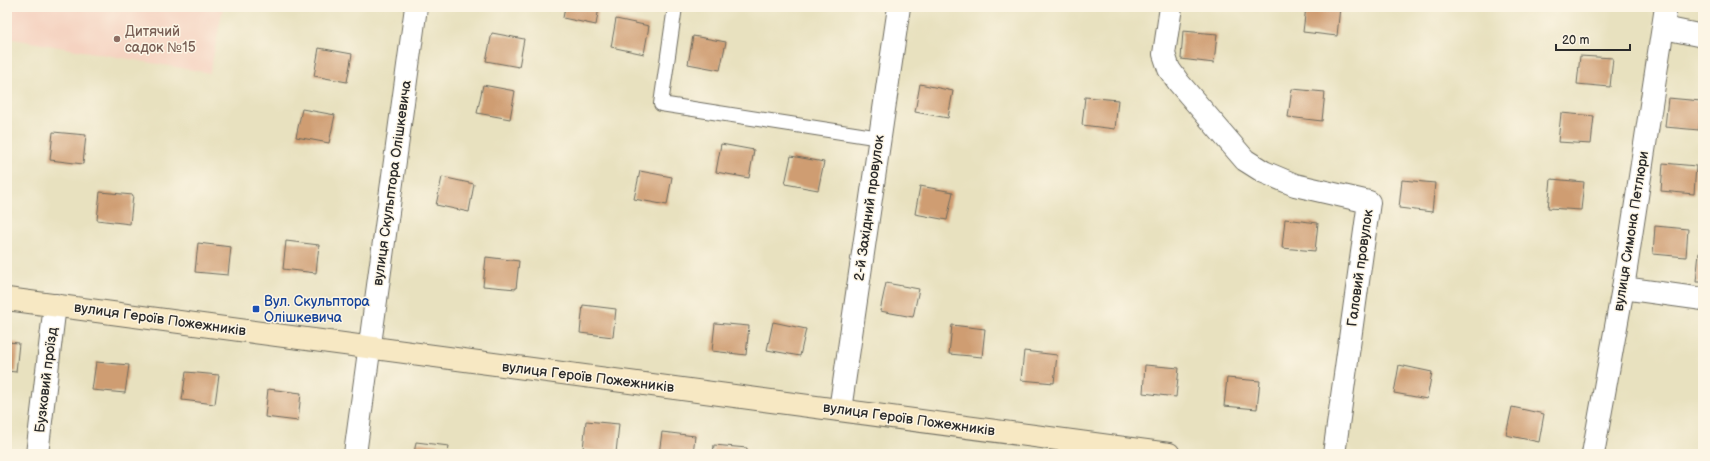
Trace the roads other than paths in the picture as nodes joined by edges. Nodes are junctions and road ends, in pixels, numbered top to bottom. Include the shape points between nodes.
1 (416, 7) edge
2 (675, 7) edge
3 (899, 7) edge
4 (1171, 7) edge
5 (1665, 17) edge
6 (1703, 36) edge
7 (880, 138) junction
8 (1623, 288) junction
9 (7, 298) edge
10 (1703, 299) edge
11 (55, 305) junction
12 (368, 348) junction
13 (840, 410) junction
14 (37, 454) edge
15 (354, 454) edge
16 (1169, 454) edge
17 (1334, 454) edge
18 (1594, 454) edge

1 - 12 street, вулиця Скульптора Олішкевича
2 - 7 lane via 661,104
3 - 7 street, 2-й Західний провулок
4 - 17 street, Галовий провулок via 1164,54 1169,69 1245,160 1264,172 1295,185 1369,202
5 - 6 street
5 - 8 street, вулиця Симона Петлюри
7 - 13 street, 2-й Західний провулок
8 - 10 street
8 - 18 street, вулиця Симона Петлюри
9 - 11 street, вулиця Героїв Пожежників
11 - 12 street, вулиця Героїв Пожежників
11 - 14 street, Бузковий проїзд
12 - 13 street, вулиця Героїв Пожежників
12 - 15 street, вулиця Скульптора Олішкевича
13 - 16 street, вулиця Героїв Пожежників

